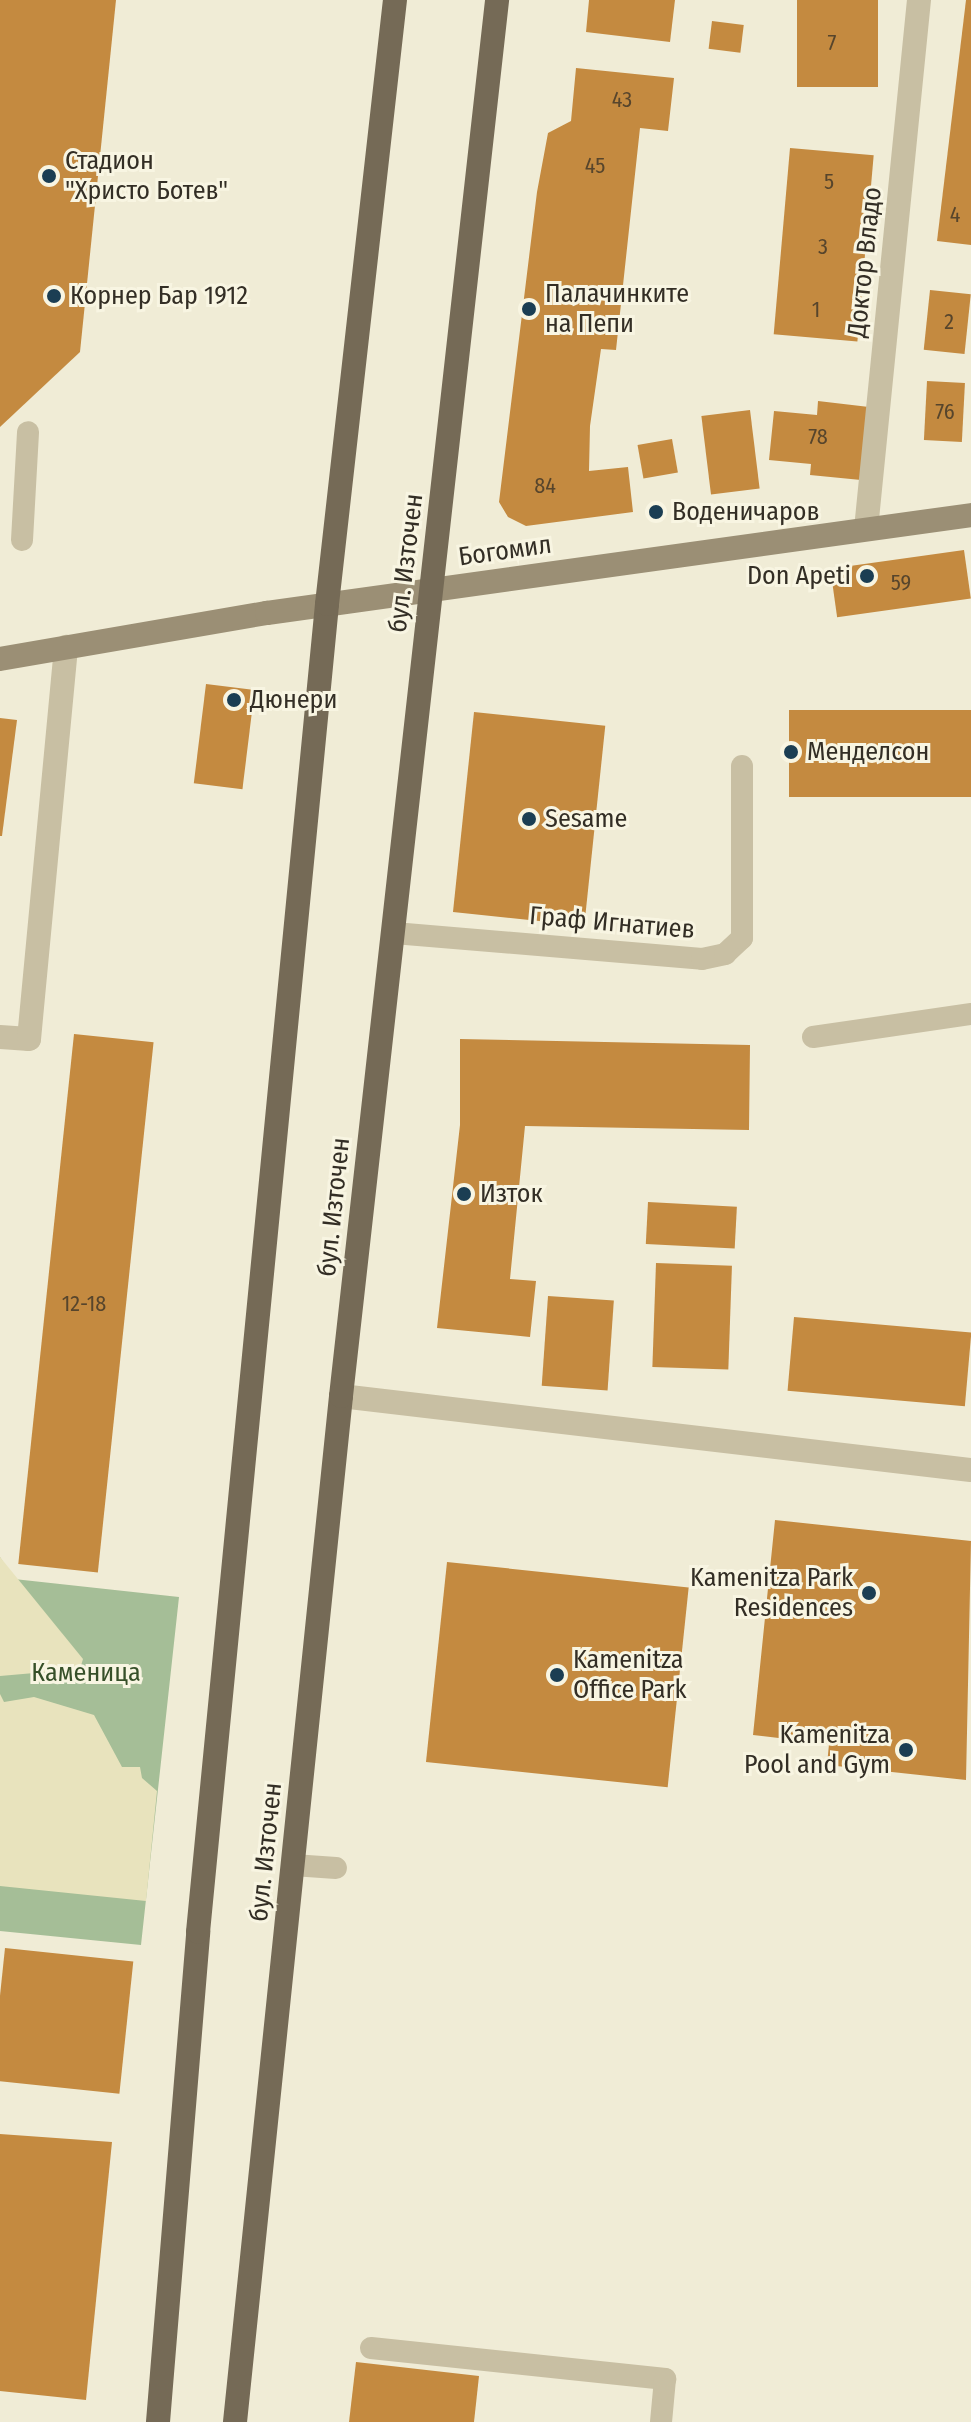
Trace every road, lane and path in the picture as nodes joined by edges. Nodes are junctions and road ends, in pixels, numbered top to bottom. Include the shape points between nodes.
1 (395, 0) edge
2 (497, 0) edge
3 (919, 0) edge
4 (28, 432) dead end
5 (971, 515) edge
6 (866, 529) junction
7 (22, 540) dead end
8 (431, 590) junction
9 (327, 604) junction
10 (66, 647) junction
11 (0, 659) edge
12 (742, 766) dead end
13 (394, 933) junction
14 (971, 1014) edge
15 (0, 1037) edge
16 (813, 1037) dead end
17 (341, 1396) junction
18 (971, 1470) edge
19 (293, 1865) junction
20 (336, 1868) dead end
21 (371, 2348) dead end
22 (158, 2422) edge
23 (235, 2422) edge
24 (661, 2422) edge

1 - 9 main road
2 - 8 main road, бул. Източен
3 - 6 street, Доктор Владо
4 - 7 lane
5 - 6 street, Богомил
6 - 8 street, Богомил
8 - 9 street, Богомил
8 - 13 main road, бул. Източен
9 - 10 street, Богомил
9 - 22 main road via 200,1916
10 - 11 street, Богомил
10 - 15 street via 29,1039
12 - 13 lane, Граф Игнатиев via 742,938 725,954 702,959
13 - 17 main road, бул. Източен
14 - 16 lane
17 - 18 street
17 - 19 main road, бул. Източен
19 - 20 lane
19 - 23 main road, бул. Източен
21 - 24 lane via 665,2379

